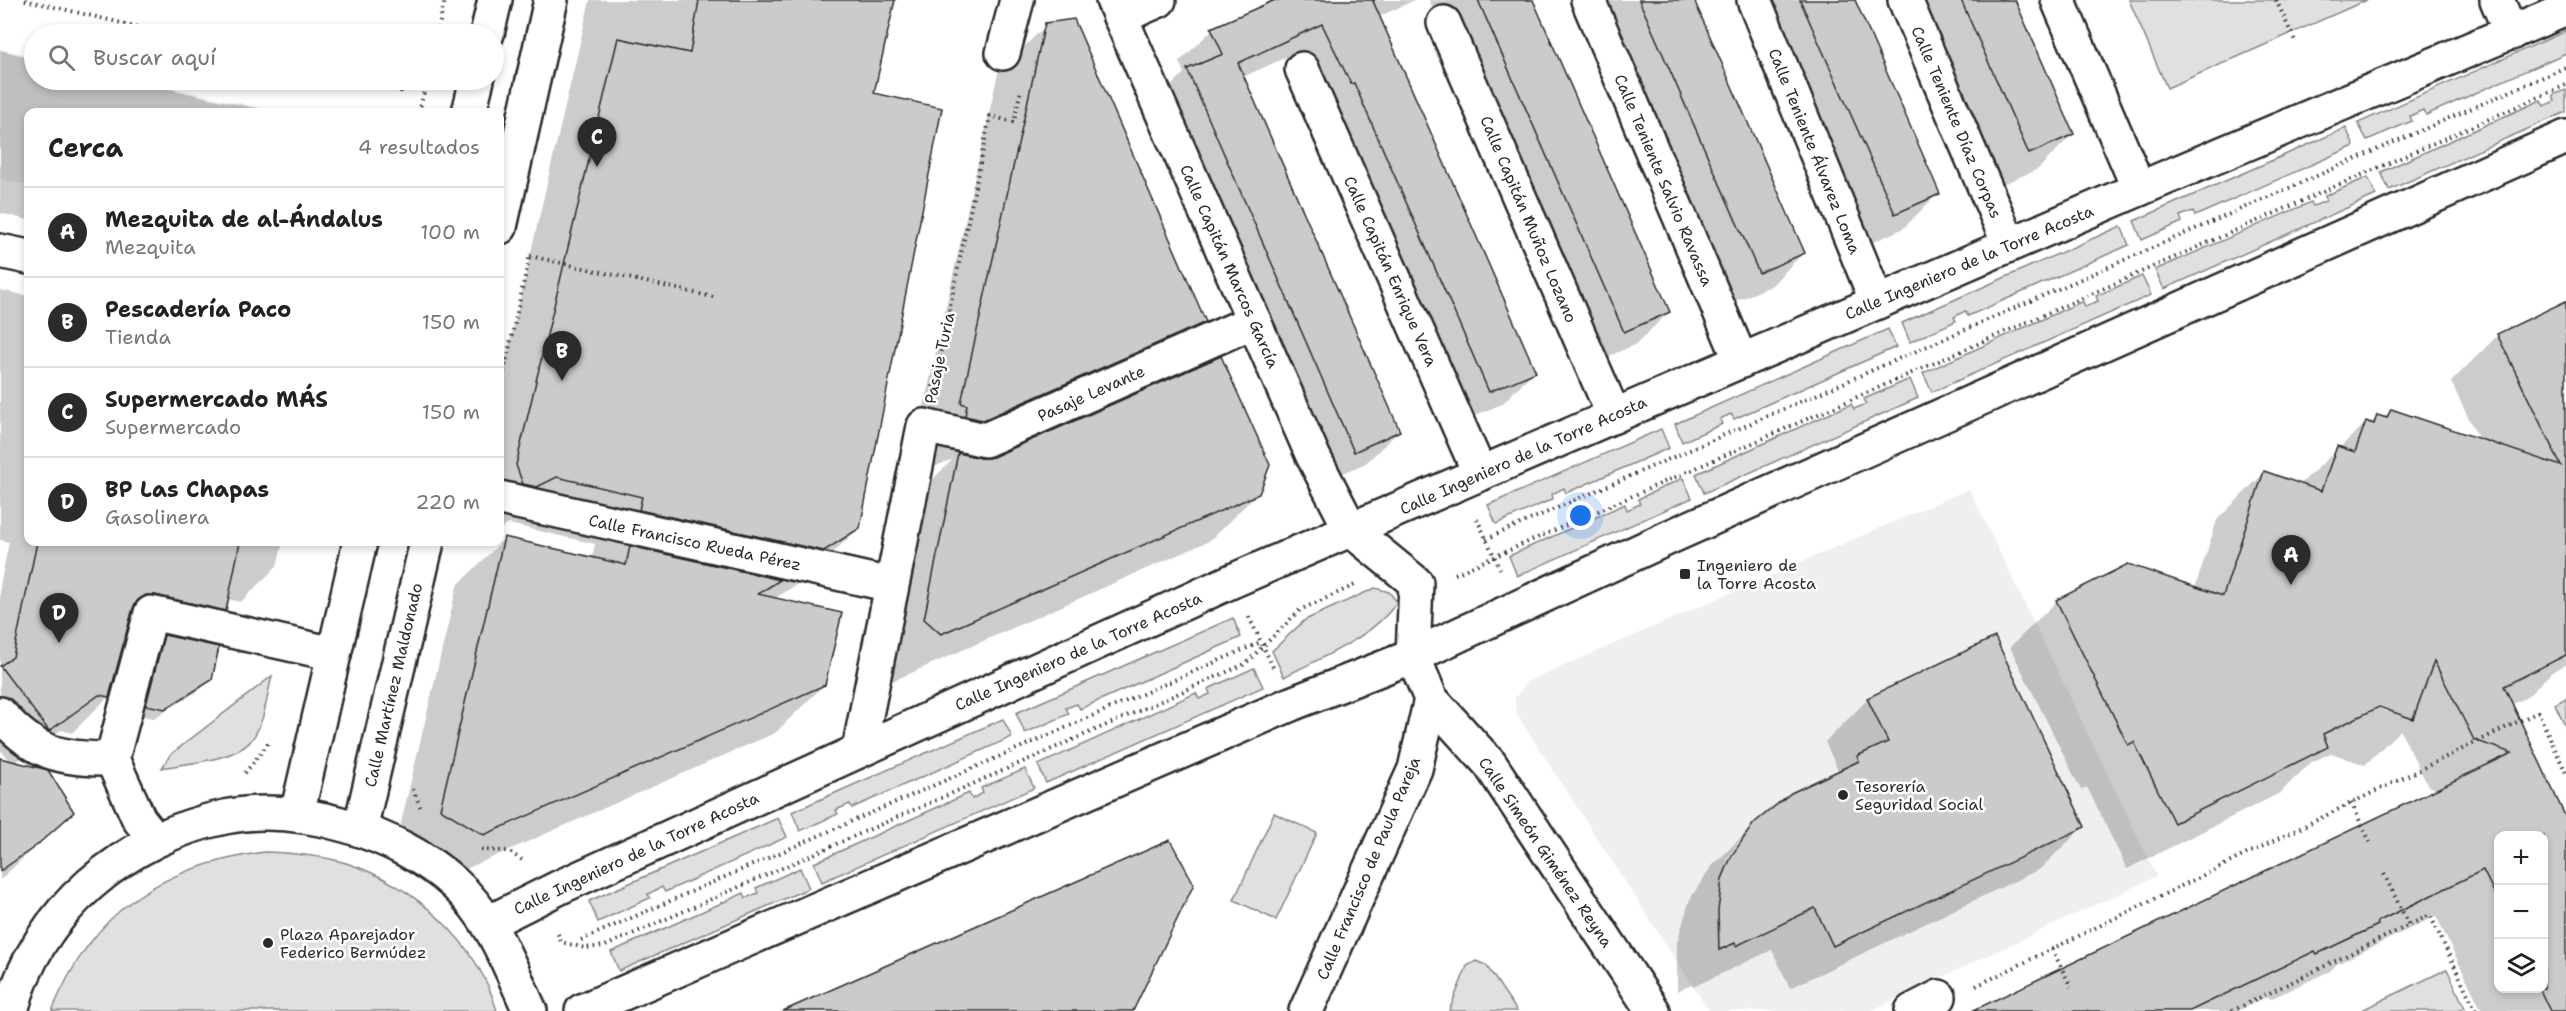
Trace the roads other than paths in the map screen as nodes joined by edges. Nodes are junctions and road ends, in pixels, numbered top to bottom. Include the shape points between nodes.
1 (495, 0) edge
2 (551, 0) edge
3 (1017, 0) edge
4 (1159, 0) edge
5 (1588, 0) edge
6 (1754, 0) edge
7 (1905, 0) edge
8 (2058, 0) edge
9 (2497, 0) edge
10 (1117, 8) edge
11 (2566, 9) edge
12 (1444, 23) dead end
13 (489, 24) edge
14 (2511, 33) junction
15 (1002, 53) dead end
16 (1302, 69) dead end
17 (474, 90) edge
18 (469, 108) edge
19 (2566, 137) edge
20 (2139, 189) junction
21 (504, 209) edge
22 (2009, 244) junction
23 (0, 251) edge
24 (24, 256) edge
25 (1877, 302) junction
26 (1254, 321) junction
27 (1741, 361) junction
28 (1614, 416) junction
29 (924, 426) joint
30 (1480, 474) junction
31 (504, 499) edge
32 (1351, 530) junction
33 (359, 546) edge
34 (426, 546) edge
35 (891, 585) junction
36 (334, 654) junction
37 (1413, 656) junction
38 (1431, 699) junction
39 (0, 714) edge
40 (859, 750) junction
41 (112, 759) junction
42 (297, 814) junction
43 (360, 829) junction
44 (155, 839) junction
45 (490, 922) junction
46 (10, 990) edge
47 (530, 1011) edge
48 (582, 1011) edge
49 (1306, 1011) edge
50 (1653, 1011) edge

1 - 13 main road
2 - 21 main road
3 - 15 main road
4 - 10 main road
5 - 27 main road, Calle Teniente Salvio Ravassa
6 - 25 main road, Calle Teniente Álvarez Loma
7 - 22 main road, Calle Teniente Díaz Corpas
8 - 20 main road
9 - 14 main road
10 - 26 main road, Calle Capitán Marcos García
11 - 14 main road, Calle Ingeniero de la Torre Acosta
12 - 28 main road, Calle Capitán Muñoz Lozano
14 - 20 main road, Calle Ingeniero de la Torre Acosta
16 - 30 main road, Calle Capitán Enrique Vera
17 - 18 main road
19 - 37 main road via 1672,536
20 - 22 main road, Calle Ingeniero de la Torre Acosta
22 - 25 main road, Calle Ingeniero de la Torre Acosta
23 - 24 main road
25 - 27 main road, Calle Ingeniero de la Torre Acosta
26 - 29 main road, Pasaje Levante via 985,440
26 - 32 main road, Calle Capitán Marcos García via 1313,456
27 - 28 main road, Calle Ingeniero de la Torre Acosta
28 - 30 main road, Calle Ingeniero de la Torre Acosta
29 - 35 main road, Pasaje Turia
30 - 32 main road, Calle Ingeniero de la Torre Acosta
31 - 35 main road, Calle Francisco Rueda Pérez
32 - 37 main road via 1416,583
32 - 40 main road, Calle Ingeniero de la Torre Acosta
33 - 36 main road
34 - 43 main road, Calle Martínez Maldonado
35 - 40 main road, Pasaje Turia
36 - 41 main road via 151,613
36 - 42 main road
37 - 38 main road
37 - 48 main road via 1291,704
38 - 49 main road, Calle Francisco de Paula Pareja via 1415,769
38 - 50 main road, Calle Simeón Giménez Reyna via 1490,764
39 - 41 main road via 20,738 54,754
40 - 45 main road, Calle Ingeniero de la Torre Acosta
41 - 44 main road via 139,819
42 - 43 main road
42 - 44 main road via 226,817
43 - 45 main road via 411,852 454,883
44 - 46 main road via 99,875 67,908 52,924
45 - 47 main road

